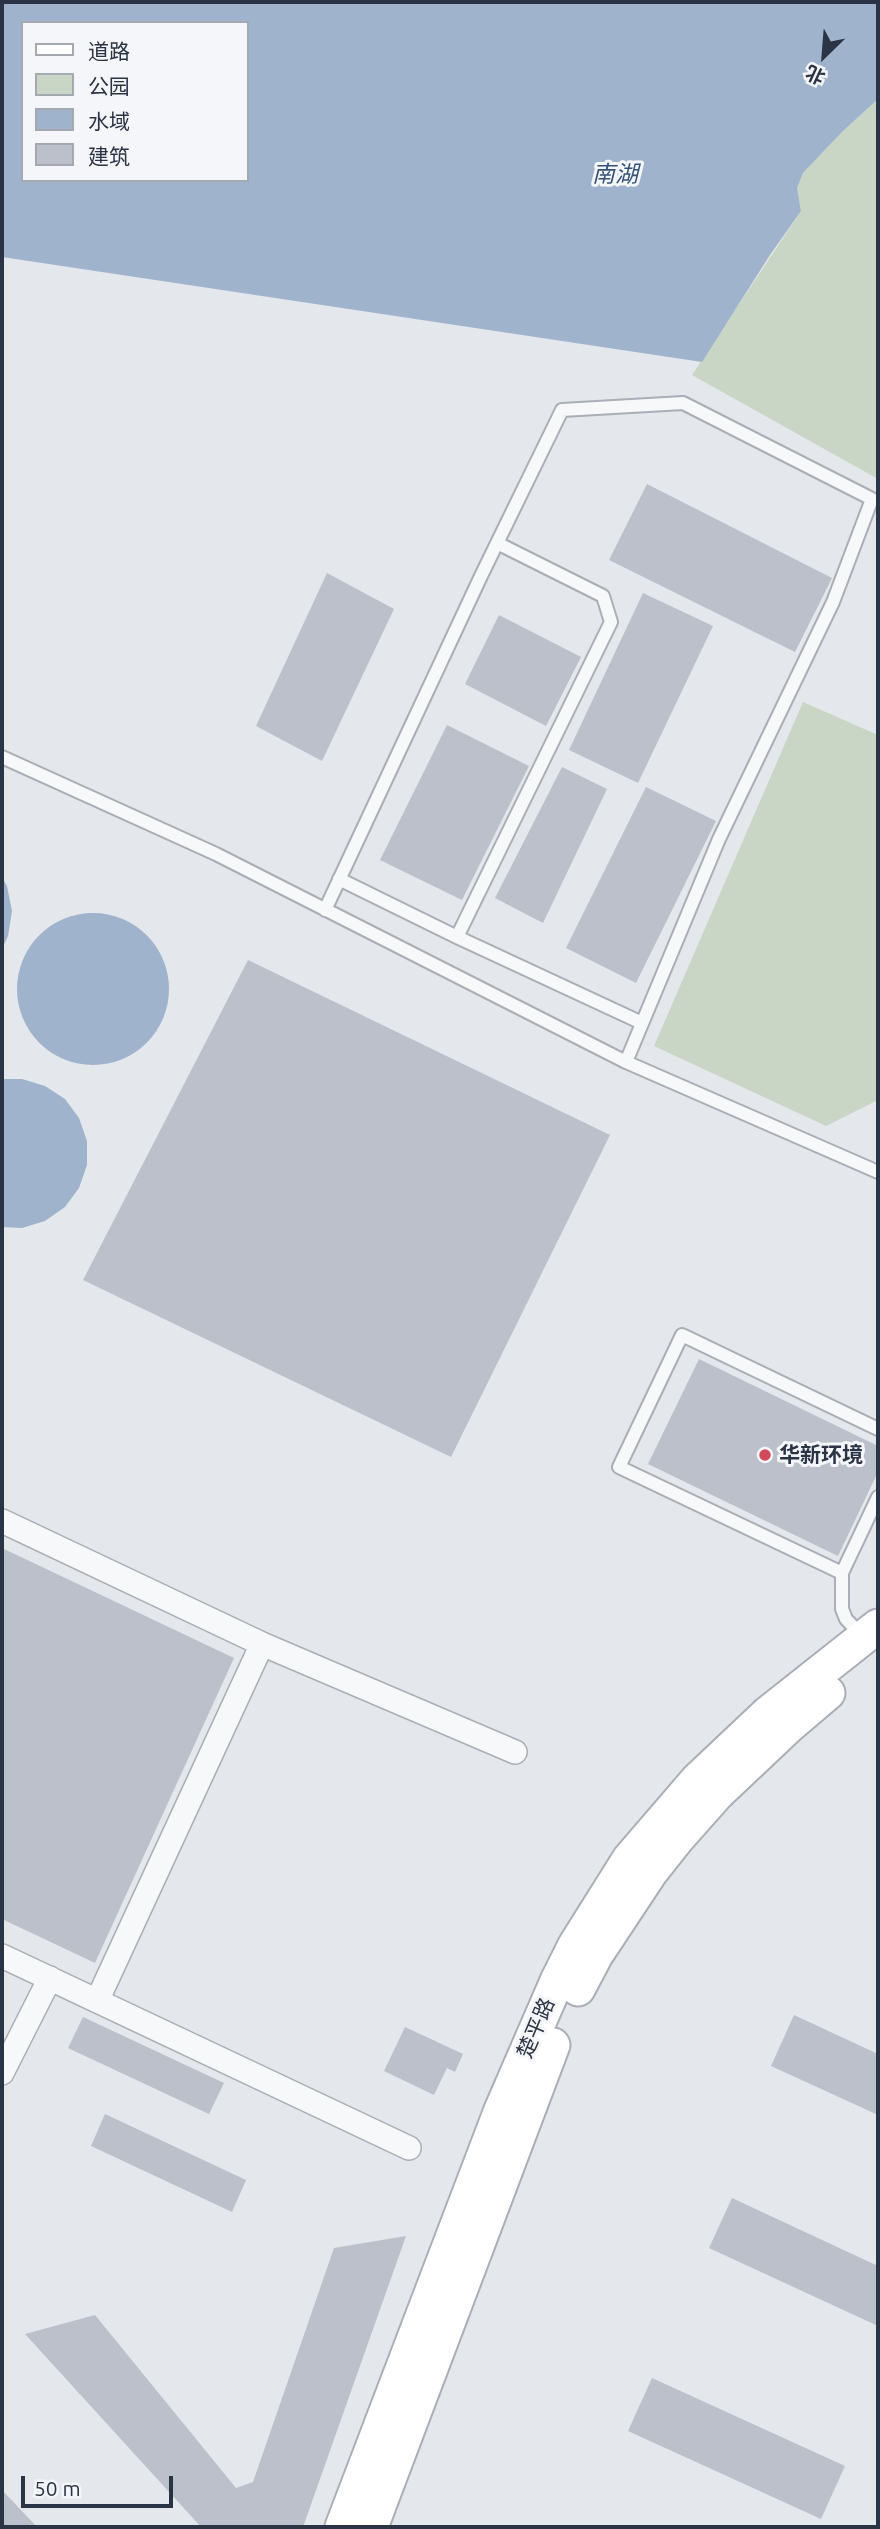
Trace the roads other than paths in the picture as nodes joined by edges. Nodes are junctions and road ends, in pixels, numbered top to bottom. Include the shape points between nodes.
1 (497, 542) junction
2 (2, 757) edge
3 (339, 879) junction
4 (325, 909) junction
5 (457, 937) junction
6 (642, 1023) junction
7 (626, 1062) junction
8 (878, 1172) edge
9 (878, 1429) edge
10 (878, 1497) edge
11 (2, 1521) edge
12 (842, 1573) junction
13 (873, 1639) edge
14 (262, 1644) junction
15 (515, 1752) dead end
16 (2, 1956) edge
17 (50, 1978) junction
18 (97, 2001) junction
19 (2, 2073) edge
20 (409, 2148) dead end
21 (342, 2527) edge
22 (371, 2527) edge

1 - 3 lane
1 - 5 lane via 604,596 611,622
1 - 6 lane via 562,410 683,403 872,499 833,602 719,839
2 - 4 lane
3 - 4 lane
3 - 5 lane
4 - 7 lane
5 - 6 lane
6 - 7 lane
7 - 8 lane
9 - 12 lane via 682,1335 619,1467
10 - 12 lane
11 - 14 street
12 - 13 lane via 846,1619
13 - 21 main road, 楚平路 via 768,1713 697,1780 629,1859 575,1945 501,2110
13 - 22 main road, 楚平路 via 717,1794 652,1872 596,1955 555,2038
14 - 15 street
14 - 18 street
16 - 17 street
17 - 18 street
17 - 19 street
18 - 20 street

